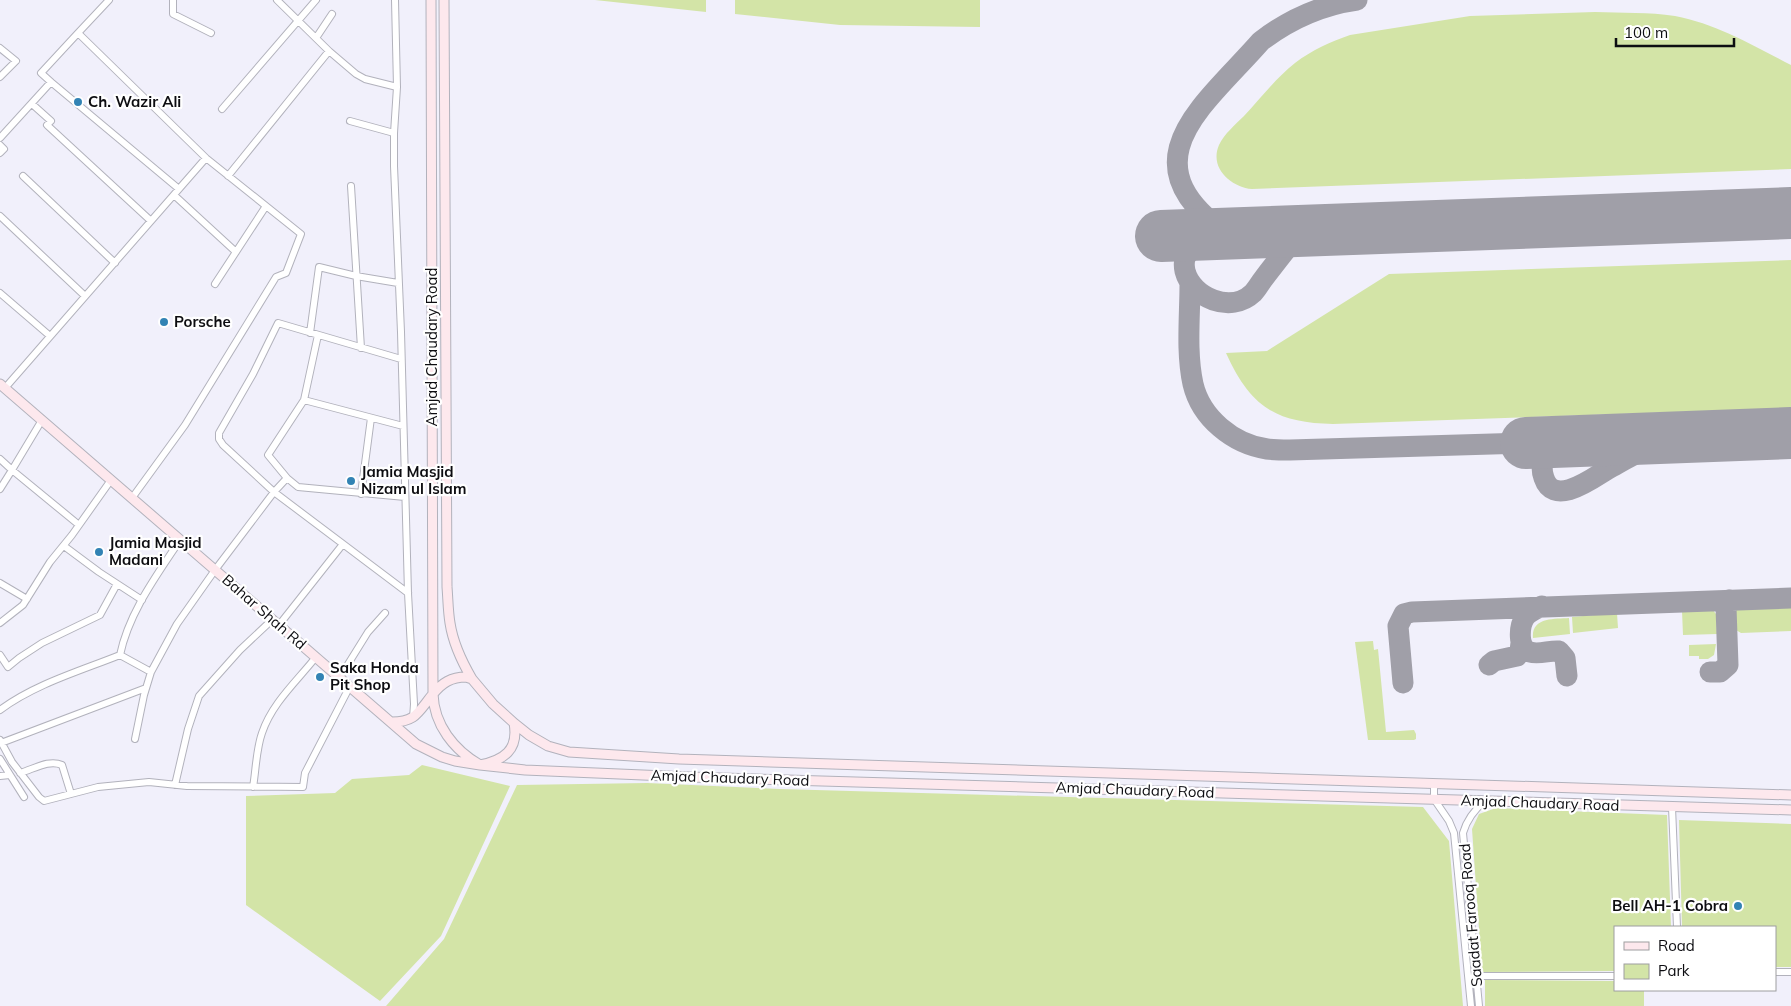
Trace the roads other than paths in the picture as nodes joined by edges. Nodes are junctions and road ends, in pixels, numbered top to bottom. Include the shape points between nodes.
1 (109, 0) edge
2 (173, 0) edge
3 (277, 0) edge
4 (316, 0) edge
5 (395, 0) edge
6 (431, 0) edge
7 (444, 0) edge
8 (332, 14) dead end
9 (298, 21) junction
10 (78, 33) junction
11 (210, 33) dead end
12 (316, 38) junction
13 (0, 48) edge
14 (330, 50) junction
15 (0, 77) edge
16 (51, 82) junction
17 (397, 87) junction
18 (32, 104) junction
19 (222, 109) dead end
20 (350, 121) dead end
21 (394, 133) junction
22 (0, 138) edge
23 (0, 145) edge
24 (0, 153) edge
25 (206, 158) junction
26 (23, 176) dead end
27 (228, 176) junction
28 (351, 186) dead end
29 (177, 192) junction
30 (266, 206) junction
31 (0, 216) edge
32 (151, 221) junction
33 (236, 252) junction
34 (115, 263) junction
35 (356, 276) junction
36 (398, 283) junction
37 (216, 284) dead end
38 (0, 293) edge
39 (86, 296) junction
40 (310, 333) junction
41 (318, 335) junction
42 (50, 336) junction
43 (361, 348) junction
44 (401, 359) junction
45 (2, 386) edge
46 (304, 400) junction
47 (371, 418) junction
48 (42, 420) junction
49 (403, 426) junction
50 (0, 459) edge
51 (12, 470) junction
52 (287, 478) junction
53 (111, 480) junction
54 (0, 489) edge
55 (274, 492) junction
56 (361, 494) junction
57 (405, 497) junction
58 (132, 498) junction
59 (79, 525) junction
60 (180, 540) junction
61 (342, 544) junction
62 (64, 546) junction
63 (215, 570) junction
64 (0, 583) edge
65 (117, 584) junction
66 (408, 593) junction
67 (27, 599) junction
68 (142, 600) junction
69 (385, 614) dead end
70 (276, 622) junction
71 (0, 623) edge
72 (0, 654) edge
73 (120, 655) junction
74 (316, 657) junction
75 (151, 672) junction
76 (340, 677) junction
77 (472, 679) junction
78 (350, 686) junction
79 (146, 688) junction
80 (433, 694) junction
81 (0, 710) edge
82 (413, 718) junction
83 (392, 722) junction
84 (514, 723) junction
85 (135, 739) dead end
86 (1, 742) edge
87 (0, 759) edge
88 (480, 765) junction
89 (20, 773) junction
90 (10, 775) junction
91 (0, 776) edge
92 (1434, 784) junction
93 (175, 785) junction
94 (253, 787) junction
95 (71, 794) junction
96 (1791, 795) edge
97 (24, 797) dead end
98 (1434, 799) junction
99 (1485, 801) junction
100 (1672, 807) junction
101 (1791, 810) edge
102 (1676, 926) edge
103 (1776, 972) edge
104 (1791, 972) edge
105 (1468, 976) junction
106 (1476, 976) junction
107 (1614, 976) edge
108 (1471, 1006) edge
109 (1479, 1006) edge

1 - 10 street
2 - 11 street via 173,14
3 - 9 street
4 - 9 street
5 - 17 street
6 - 80 main road, Amjad Chaudary Road
7 - 77 main road, Amjad Chaudary Road via 447,587 454,641
8 - 12 street
9 - 12 street
9 - 19 street
10 - 16 street via 41,73
10 - 25 street
12 - 14 street
13 - 15 street via 16,61
14 - 17 street via 365,79
14 - 27 street
16 - 18 street
16 - 29 street
17 - 21 street
18 - 22 street
18 - 32 street via 51,121 47,125
20 - 21 street
21 - 36 street
23 - 24 street via 4,149
25 - 27 street
25 - 29 street
26 - 34 street
27 - 30 street
28 - 35 street
29 - 32 street
29 - 33 street
30 - 33 street
30 - 58 street via 301,234 286,273 276,277 186,425
31 - 39 street
32 - 34 street
33 - 37 street
34 - 39 street
35 - 36 street
35 - 40 street via 319,268
35 - 43 street
36 - 44 street
38 - 42 street
39 - 42 street
40 - 41 street
40 - 55 street via 278,323 219,433 222,445
41 - 43 street
41 - 46 street
42 - 45 street
43 - 44 street
44 - 49 street
45 - 48 main road, Bahar Shah Rd
46 - 47 street
46 - 52 street via 268,455
47 - 49 street
47 - 56 street
48 - 51 street
48 - 53 main road, Bahar Shah Rd
49 - 57 street
50 - 51 street
51 - 54 street
51 - 59 street
52 - 55 street
52 - 56 street via 298,487
53 - 58 main road, Bahar Shah Rd
53 - 59 street
55 - 61 street
55 - 63 street
56 - 57 street
57 - 66 street
58 - 60 main road, Bahar Shah Rd
59 - 62 street
60 - 63 main road, Bahar Shah Rd
60 - 68 street
61 - 66 street
61 - 70 street
62 - 65 street
62 - 67 street
63 - 70 main road, Bahar Shah Rd
63 - 75 street via 178,624
64 - 67 street
65 - 68 street
65 - 72 street via 100,615 42,643 8,667
66 - 82 street
67 - 71 street
68 - 73 street via 123,639
69 - 76 street via 368,632
70 - 74 main road, Bahar Shah Rd
70 - 93 street via 240,650 199,696
73 - 75 street
73 - 81 street via 44,685 16,698
74 - 76 main road, Bahar Shah Rd
74 - 94 street via 268,719 261,734
75 - 79 street
76 - 78 main road, Bahar Shah Rd
77 - 80 main road via 452,678
77 - 84 main road
78 - 83 main road, Bahar Shah Rd
78 - 94 street via 305,773 303,787
79 - 85 street
79 - 86 street
80 - 82 main road
80 - 88 main road via 435,712 446,734 463,754
82 - 83 main road
83 - 88 main road, Amjad Chaudary Road via 416,744 429,751 455,762
84 - 88 main road via 515,738 510,750 502,758
84 - 92 main road, Amjad Chaudary Road via 548,746 591,754
86 - 89 street
87 - 90 street
88 - 98 main road, Amjad Chaudary Road via 690,777
89 - 95 street via 44,801
89 - 95 street via 50,762 56,763 62,766
90 - 91 street
90 - 97 street
92 - 96 main road, Amjad Chaudary Road
92 - 98 street
93 - 94 street
93 - 95 street via 149,782 98,787
98 - 99 main road, Amjad Chaudary Road
98 - 105 street, Saadat Farooq Road via 1454,833
99 - 100 main road, Amjad Chaudary Road
99 - 106 street, Saadat Farooq Road via 1470,815 1463,833
100 - 101 main road, Amjad Chaudary Road
100 - 102 street
103 - 104 street
105 - 106 street
105 - 108 street, Saadat Farooq Road
106 - 107 street
106 - 109 street, Saadat Farooq Road

